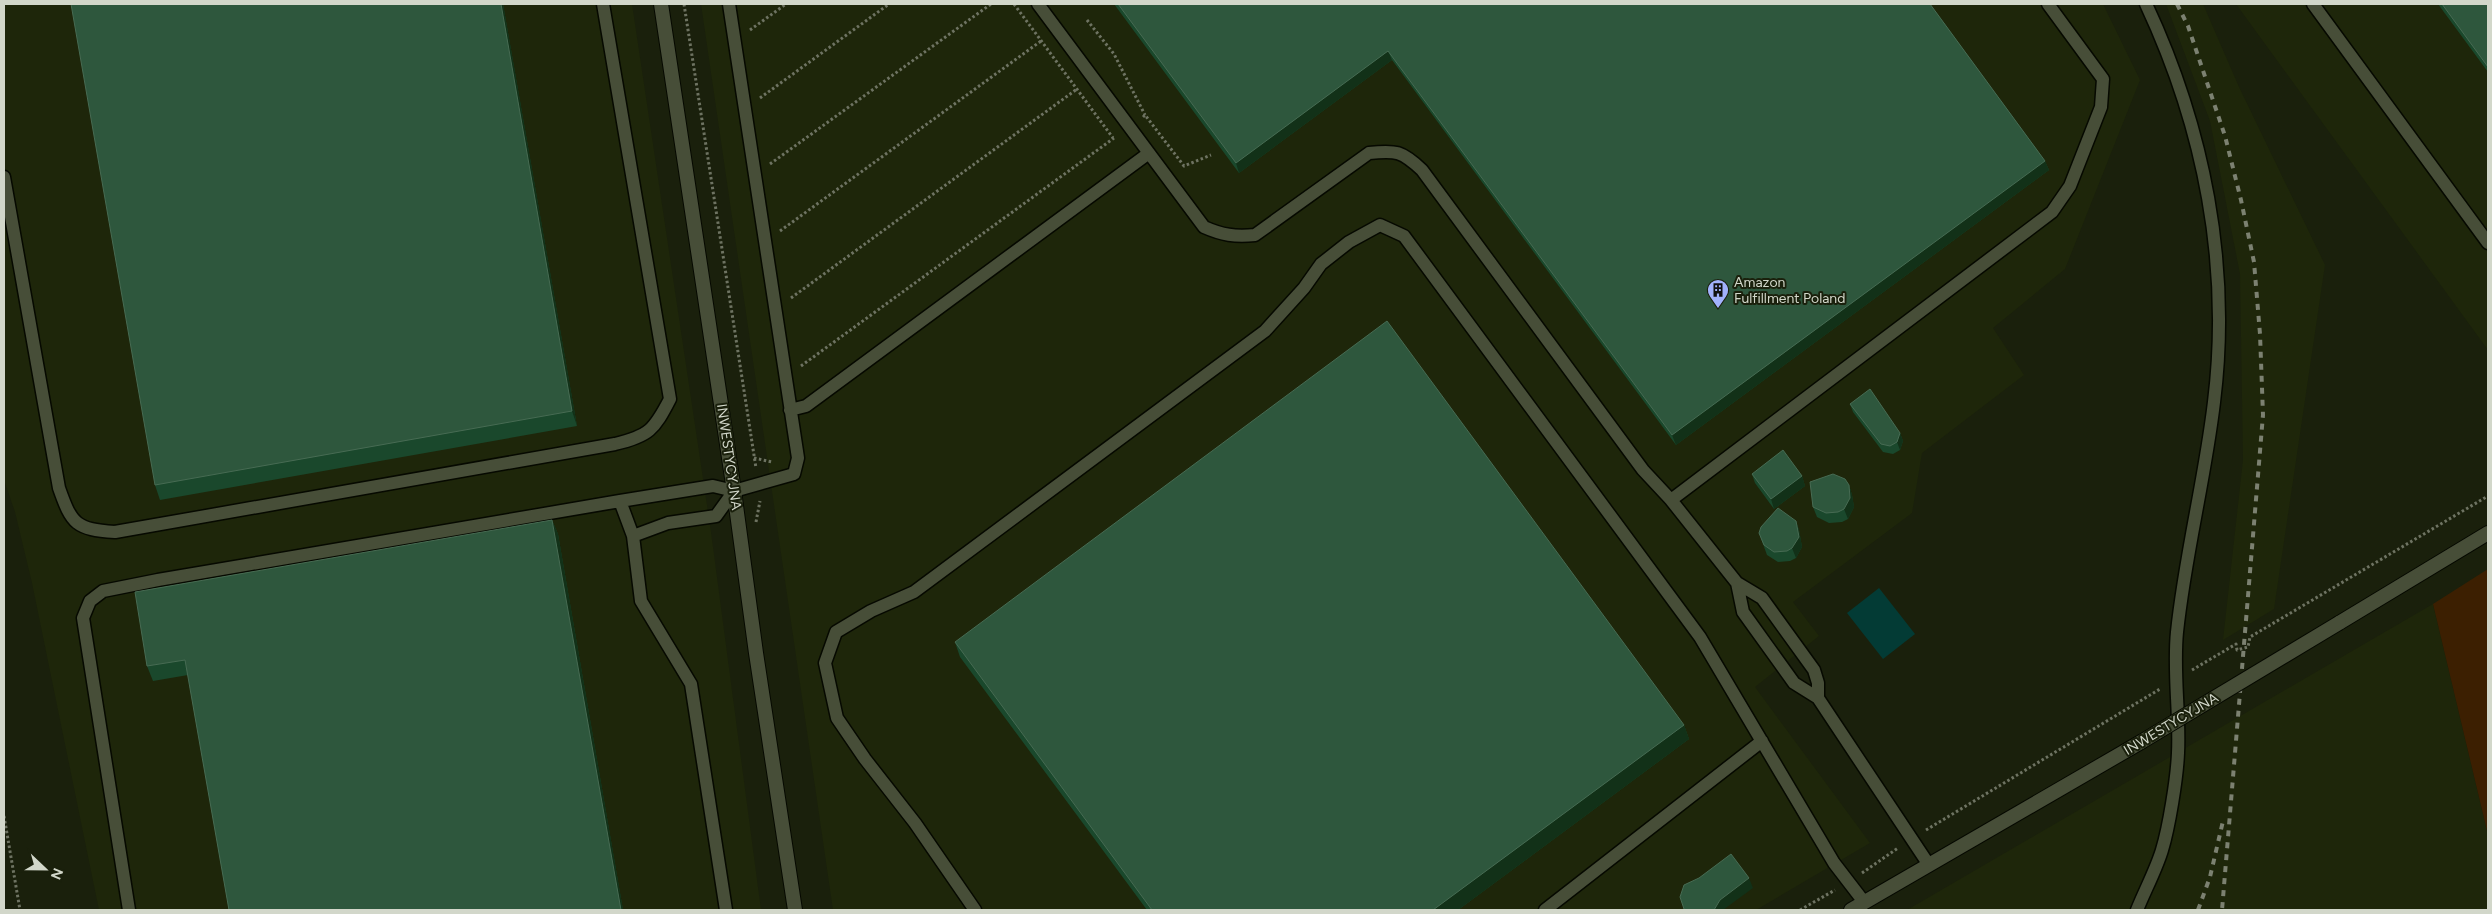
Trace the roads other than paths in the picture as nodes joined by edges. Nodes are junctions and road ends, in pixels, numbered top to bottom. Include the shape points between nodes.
1 (603, 4) edge
2 (662, 4) edge
3 (729, 4) edge
4 (1038, 4) edge
5 (2048, 4) edge
6 (2146, 4) edge
7 (2313, 4) edge
8 (1149, 153) junction
9 (4, 177) edge
10 (2488, 243) edge
11 (790, 410) junction
12 (734, 491) junction
13 (1671, 500) junction
14 (620, 501) junction
15 (2488, 534) edge
16 (633, 536) junction
17 (1737, 583) junction
18 (1818, 698) junction
19 (1762, 741) junction
20 (1930, 866) junction
21 (1864, 902) junction
22 (129, 910) edge
23 (726, 910) edge
24 (795, 910) edge
25 (974, 910) edge
26 (1545, 910) edge
27 (1851, 910) edge
28 (2137, 910) edge

1 - 9 lane via 670,398 658,424 638,438 115,532 88,530 68,514 59,488
2 - 12 street, INWESTYCYJNA
3 - 11 lane
4 - 8 lane
5 - 13 lane via 2103,79 2101,107 2070,186 2052,212
6 - 28 lane via 2165,45 2193,128 2210,202 2218,264 2220,328 2214,403 2190,535 2177,634 2178,755 2174,784 2162,849
7 - 10 lane
8 - 11 lane via 806,406
8 - 13 lane via 1204,227 1234,237 1255,235 1369,153 1389,151 1405,154 1422,170 1643,470
11 - 12 lane via 798,458 794,474
12 - 14 lane via 713,486
12 - 16 lane via 716,516 668,523
12 - 24 street, INWESTYCYJNA
13 - 17 lane
14 - 16 lane
14 - 22 lane via 158,580 103,591 90,601 83,618
15 - 20 street, INWESTYCYJNA, bridge
16 - 23 lane via 641,601 691,684
17 - 18 lane via 1743,612 1794,683
17 - 18 lane via 1762,598 1801,651 1814,670
18 - 20 lane
19 - 21 lane via 1848,883
19 - 25 lane via 1700,637 1404,236 1380,225 1349,242 1321,264 1265,331 914,592 871,611 836,632 826,663 837,718 915,823
19 - 26 lane
20 - 21 street, INWESTYCYJNA
21 - 27 street, INWESTYCYJNA

